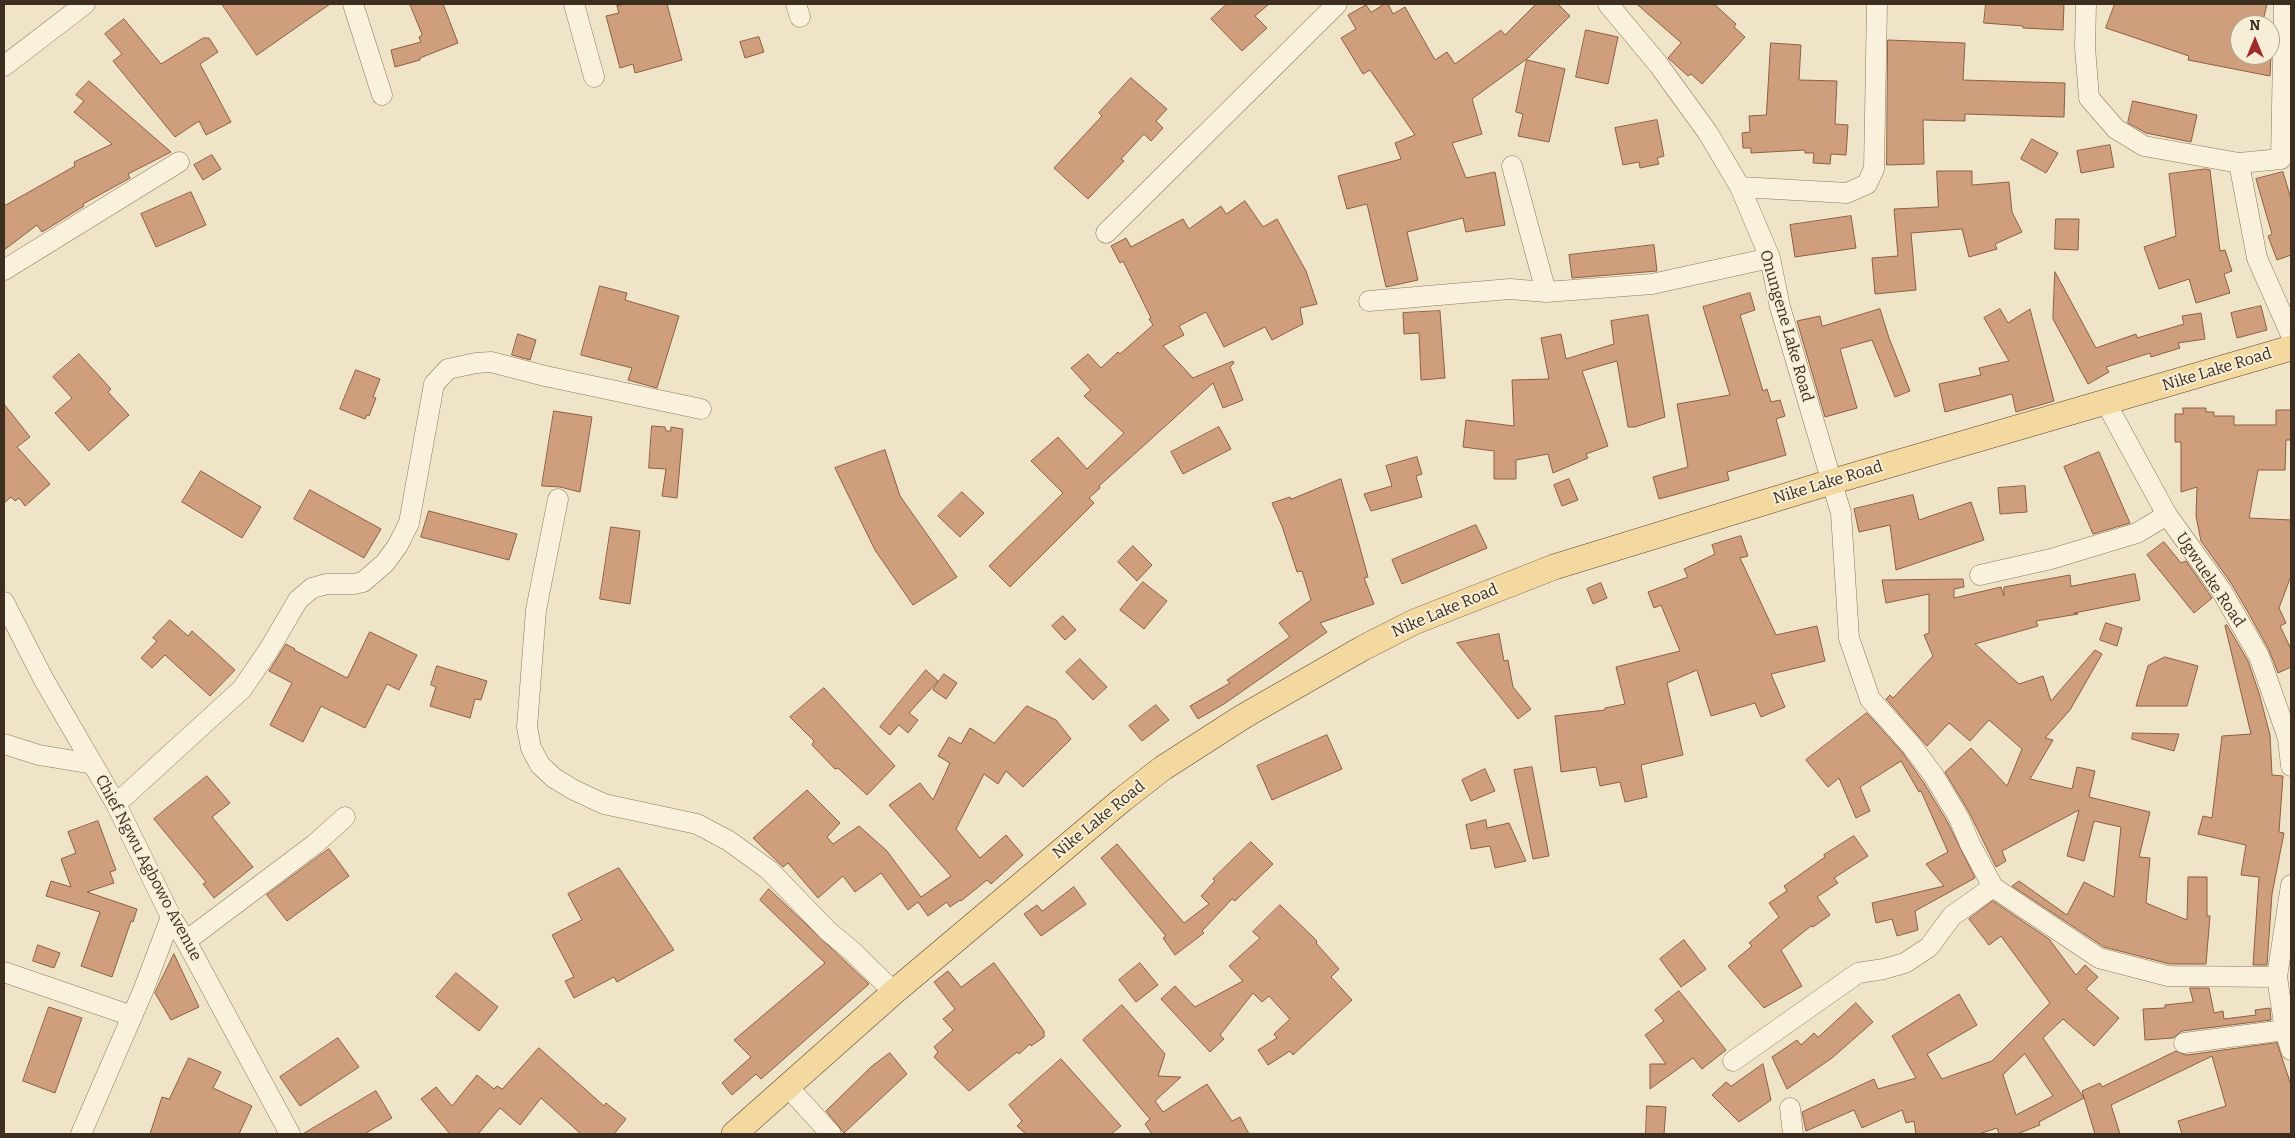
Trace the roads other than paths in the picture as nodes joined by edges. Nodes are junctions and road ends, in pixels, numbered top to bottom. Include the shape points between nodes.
1 (85, 4) edge
2 (353, 4) edge
3 (574, 4) edge
4 (1338, 4) edge
5 (1608, 4) edge
6 (1877, 4) edge
7 (2086, 4) edge
8 (2284, 4) edge
9 (4, 66) edge
10 (594, 77) dead end
11 (382, 96) dead end
12 (2286, 159) edge
13 (179, 162) dead end
14 (2239, 163) junction
15 (1512, 166) dead end
16 (1740, 187) junction
17 (1106, 233) dead end
18 (1770, 258) junction
19 (4, 270) edge
20 (1546, 292) junction
21 (1369, 301) dead end
22 (2291, 335) edge
23 (2291, 348) edge
24 (2106, 403) junction
25 (700, 409) dead end
26 (1830, 482) junction
27 (558, 499) dead end
28 (2167, 515) junction
29 (1980, 575) dead end
30 (4, 602) edge
31 (4, 744) edge
32 (93, 764) junction
33 (2291, 766) edge
34 (116, 804) junction
35 (345, 817) dead end
36 (2291, 885) edge
37 (1993, 886) junction
38 (171, 917) junction
39 (186, 941) junction
40 (4, 972) edge
41 (2277, 977) junction
42 (894, 992) junction
43 (132, 1016) junction
44 (2285, 1030) junction
45 (2184, 1043) dead end
46 (2291, 1050) edge
47 (1733, 1061) dead end
48 (787, 1086) junction
49 (1790, 1108) dead end
50 (81, 1134) edge
51 (290, 1134) edge
52 (734, 1134) edge
53 (831, 1134) edge
54 (1793, 1134) edge

1 - 9 street
2 - 11 street
3 - 10 street
4 - 17 street
5 - 16 street, Onungene Lake Road via 1658,64 1708,133
6 - 16 street via 1874,169 1867,184 1847,193
7 - 14 street via 2089,98 2116,129 2144,146
8 - 12 street
12 - 14 street
13 - 19 street
14 - 22 street via 2257,258
15 - 20 street
16 - 18 street, Onungene Lake Road
18 - 20 street via 1652,284
18 - 26 street, Onungene Lake Road via 1780,307
20 - 21 street via 1510,289
23 - 24 main road, Nike Lake Road
24 - 26 main road, Nike Lake Road
24 - 28 street, Ugwueke Road
25 - 34 street via 491,362 448,369 434,384 409,523 385,563 363,582 312,588 298,600 242,689
26 - 37 street, Onungene Lake Road via 1841,513 1849,638 1870,699 1912,745 1934,776
26 - 42 main road, Nike Lake Road via 1554,567 1414,622 1362,648 1244,716 1163,768
27 - 42 street via 536,610 527,726 531,748 540,765 554,778 604,804 697,824 729,840 769,870
28 - 29 street via 2137,533 2051,560
28 - 33 street, Ugwueke Road via 2221,590 2259,656 2288,738
30 - 32 street, Chief Ngwu Agbowo Avenue
31 - 32 street via 39,755
32 - 34 street, Chief Ngwu Agbowo Avenue
34 - 38 street, Chief Ngwu Agbowo Avenue
35 - 39 street via 316,844
36 - 41 street
37 - 41 street via 2099,958 2168,976
37 - 47 street via 1952,916 1929,947 1905,963 1858,973
38 - 39 street, Chief Ngwu Agbowo Avenue
38 - 43 street
39 - 51 street, Chief Ngwu Agbowo Avenue
40 - 43 street
41 - 44 street
42 - 48 main road, Nike Lake Road
43 - 50 street
44 - 45 street
44 - 46 street
48 - 52 main road, Nike Lake Road
48 - 53 street
49 - 54 street

